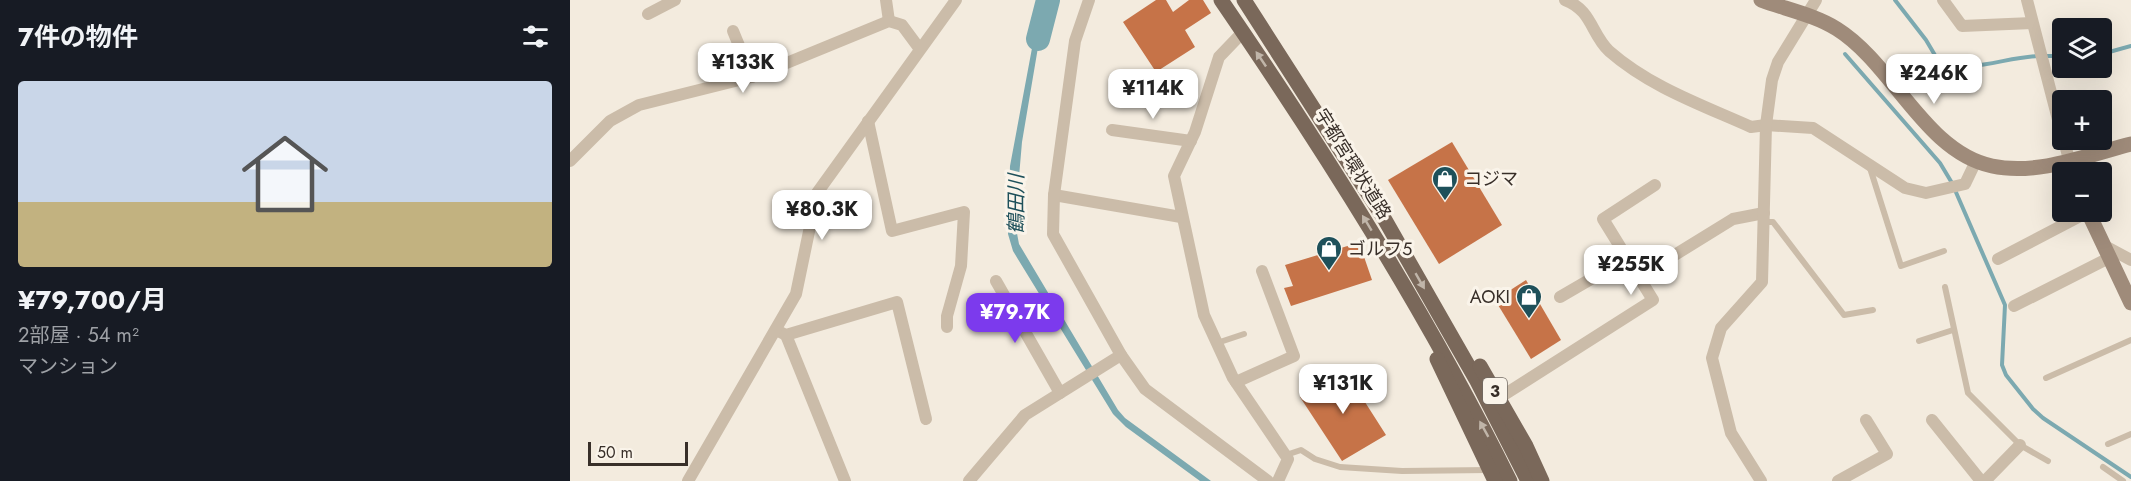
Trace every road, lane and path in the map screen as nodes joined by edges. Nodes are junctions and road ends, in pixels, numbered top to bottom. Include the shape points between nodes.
1 (675, 0) edge
2 (886, 0) edge
3 (956, 0) edge
4 (1089, 0) edge
5 (1221, 0) edge
6 (1244, 0) edge
7 (1566, 0) edge
8 (1761, 0) edge
9 (1816, 0) edge
10 (1943, 0) edge
11 (2027, 0) edge
12 (648, 14) dead end
13 (1806, 16) junction
14 (889, 21) junction
15 (2032, 23) junction
16 (733, 31) dead end
17 (1243, 33) junction
18 (920, 48) junction
19 (752, 76) junction
20 (2052, 95) edge
21 (868, 121) junction
22 (1766, 125) junction
23 (1112, 130) dead end
24 (1191, 141) junction
25 (2131, 144) edge
26 (570, 161) edge
27 (1976, 161) junction
28 (2081, 162) edge
29 (1869, 165) junction
30 (2052, 167) edge
31 (1655, 185) dead end
32 (1054, 195) junction
33 (1181, 217) junction
34 (1764, 218) junction
35 (2069, 222) edge
36 (2092, 222) edge
37 (1944, 251) dead end
38 (2106, 252) junction
39 (1627, 258) junction
40 (1998, 259) dead end
41 (2131, 260) edge
42 (1262, 271) dead end
43 (1639, 277) junction
44 (996, 281) dead end
45 (1945, 287) dead end
46 (1560, 297) dead end
47 (2131, 303) edge
48 (2014, 306) dead end
49 (1437, 309) junction
50 (1873, 310) dead end
51 (1422, 316) junction
52 (947, 327) dead end
53 (1953, 330) junction
54 (781, 333) junction
55 (1244, 334) dead end
56 (2131, 340) edge
57 (1919, 341) dead end
58 (1217, 343) junction
59 (1121, 355) junction
60 (2046, 378) dead end
61 (1236, 382) junction
62 (1060, 393) junction
63 (1498, 398) junction
64 (926, 419) dead end
65 (1866, 420) dead end
66 (1932, 420) dead end
67 (2131, 434) edge
68 (2108, 444) dead end
69 (2020, 445) junction
70 (1286, 455) junction
71 (2048, 460) dead end
72 (2103, 466) dead end
73 (1492, 475) edge
74 (1860, 476) edge
75 (688, 481) edge
76 (845, 481) edge
77 (969, 481) edge
78 (1268, 481) edge
79 (1278, 481) edge
80 (1510, 481) edge
81 (1528, 481) edge
82 (1542, 481) edge
83 (1761, 481) edge
84 (1838, 481) edge
85 (1983, 481) edge
86 (2123, 481) edge

1 - 12 street
2 - 14 street
3 - 18 street
4 - 32 street via 1075,41
5 - 17 main road, 宇都宮環状道路 / 3
6 -> 49 main road, 宇都宮環状道路 / 3 via 1337,142
7 - 22 street via 1579,5 1608,50 1659,86 1751,127
8 - 13 street
9 - 13 street
10 - 15 street via 1962,26
11 - 15 street
13 - 22 street via 1778,62
13 - 27 street via 1837,29 1959,153
14 - 18 street via 902,25
14 - 19 street
15 - 20 street
16 - 19 street
17 - 24 street via 1219,57
51 -> 17 main road, 宇都宮環状道路 / 3 via 1322,150
18 - 21 street
19 - 26 street via 639,105 610,121
21 - 52 street via 891,231 964,212 961,266
21 - 54 street via 817,193 795,294
22 - 29 street via 1813,128
22 - 34 street
23 - 24 street
24 - 33 street via 1174,176
25 - 28 street
27 - 29 street via 1962,185 1926,193 1905,188
27 - 30 street via 2020,168
29 - 37 lane via 1901,266
31 - 39 street via 1604,219
32 - 33 street
32 - 59 street via 1053,234
33 - 58 street via 1204,315
34 - 43 street via 1733,219
34 - 50 lane via 1773,222 1844,315
34 - 83 street via 1762,282 1721,328 1712,358 1731,433
35 - 40 street
36 - 38 street
38 - 41 street
38 - 47 street
38 - 48 street
39 - 43 street
39 - 46 street
42 - 61 street via 1294,356
43 - 63 street via 1653,300
44 - 62 street
45 - 53 lane
49 - 63 main road, 3 via 1475,356
49 - 81 main road, 宇都宮環状道路 / 3
51 - 73 main road, 3 via 1441,371
80 -> 51 main road, 宇都宮環状道路 / 3
53 - 57 lane
53 - 69 lane via 1968,393
54 - 64 street via 897,302
54 - 75 street
54 - 76 street
55 - 58 lane
56 - 60 lane
58 - 61 street
59 - 62 street
59 - 78 street via 1144,389
61 - 70 street
62 - 77 street via 1025,415
63 - 82 main road, 3
65 - 74 street via 1887,454
66 - 85 street
67 - 68 lane
69 - 71 lane
69 - 85 street
70 - 73 lane via 1301,450 1340,467
70 - 79 street via 1288,459
72 - 86 lane
74 - 84 street

